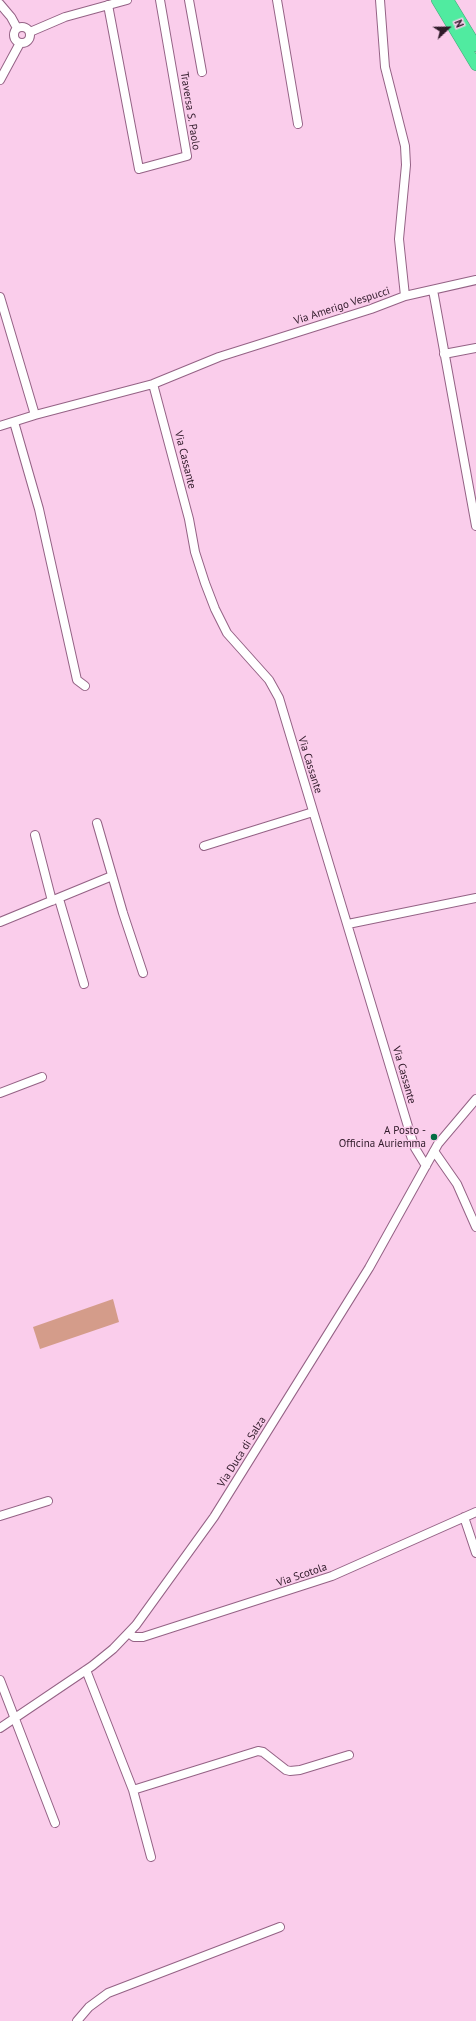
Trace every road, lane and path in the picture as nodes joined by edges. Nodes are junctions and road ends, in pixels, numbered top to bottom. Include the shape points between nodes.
1 (127, 0) edge
2 (160, 0) edge
3 (189, 0) edge
4 (277, 0) edge
5 (380, 0) edge
6 (437, 0) edge
7 (448, 0) edge
8 (0, 4) edge
9 (108, 5) junction
10 (17, 28) junction
11 (30, 32) junction
12 (20, 43) junction
13 (476, 46) edge
14 (476, 65) edge
15 (202, 72) dead end
16 (0, 80) edge
17 (298, 124) dead end
18 (476, 280) edge
19 (433, 290) junction
20 (406, 296) junction
21 (0, 297) edge
22 (476, 348) edge
23 (444, 354) junction
24 (153, 384) junction
25 (35, 415) junction
26 (14, 422) junction
27 (0, 426) edge
28 (476, 526) edge
29 (85, 686) dead end
30 (313, 812) junction
31 (97, 823) dead end
32 (35, 835) dead end
33 (204, 846) dead end
34 (112, 876) junction
35 (476, 898) edge
36 (56, 900) junction
37 (0, 922) edge
38 (348, 924) junction
39 (143, 973) dead end
40 (84, 984) dead end
41 (42, 1077) dead end
42 (0, 1093) edge
43 (476, 1099) edge
44 (434, 1151) junction
45 (426, 1166) junction
46 (476, 1227) edge
47 (48, 1501) dead end
48 (476, 1512) edge
49 (0, 1516) edge
50 (464, 1517) junction
51 (476, 1553) edge
52 (130, 1634) junction
53 (86, 1670) junction
54 (0, 1680) edge
55 (15, 1719) junction
56 (0, 1728) edge
57 (349, 1755) dead end
58 (133, 1790) junction
59 (55, 1823) dead end
60 (151, 1857) dead end
61 (280, 1926) dead end
62 (77, 2021) edge

1 - 9 street
2 - 9 street, Traversa S. Paolo via 187,156 139,169
3 - 15 street
4 - 17 street
5 - 20 street, Via Amerigo Vespucci via 385,67 405,146 406,165 399,239
6 - 14 highway
7 - 13 highway
8 - 10 street
9 - 11 street
10 - 11 street via 24,27
10 - 12 street via 14,37
11 - 12 street via 28,40
12 - 16 street
18 - 19 street
19 - 20 street
19 - 23 street
20 - 24 street, Via Amerigo Vespucci via 219,357
21 - 25 street
22 - 23 street
23 - 28 street
24 - 25 street, Via Amerigo Vespucci
24 - 30 street, Via Cassante via 189,519 195,552 212,602 227,633 269,680 279,698
25 - 26 street, Via Amerigo Vespucci
26 - 27 street, Via Amerigo Vespucci
26 - 29 street via 39,509 77,680
30 - 33 street
30 - 38 street, Via Cassante
31 - 34 street
32 - 36 street
34 - 36 street
34 - 39 street
35 - 38 street
36 - 37 street
36 - 40 street
38 - 45 street, Via Cassante via 410,1133 415,1148
41 - 42 street
43 - 44 street, Via Duca di Salza
44 - 45 street, Via Duca di Salza
44 - 46 street via 457,1184
45 - 52 street, Via Duca di Salza via 369,1268 214,1517
47 - 49 street
48 - 50 street, Via Scotola
50 - 51 street
50 - 52 street, Via Scotola via 332,1576 143,1637 134,1637
52 - 53 street, Via Duca di Salza
53 - 55 street, Via Duca di Salza
53 - 58 street
54 - 55 street
55 - 56 street, Via Duca di Salza
55 - 59 street
57 - 58 street via 290,1771 258,1751
58 - 60 street
61 - 62 street via 108,1992 88,2007

